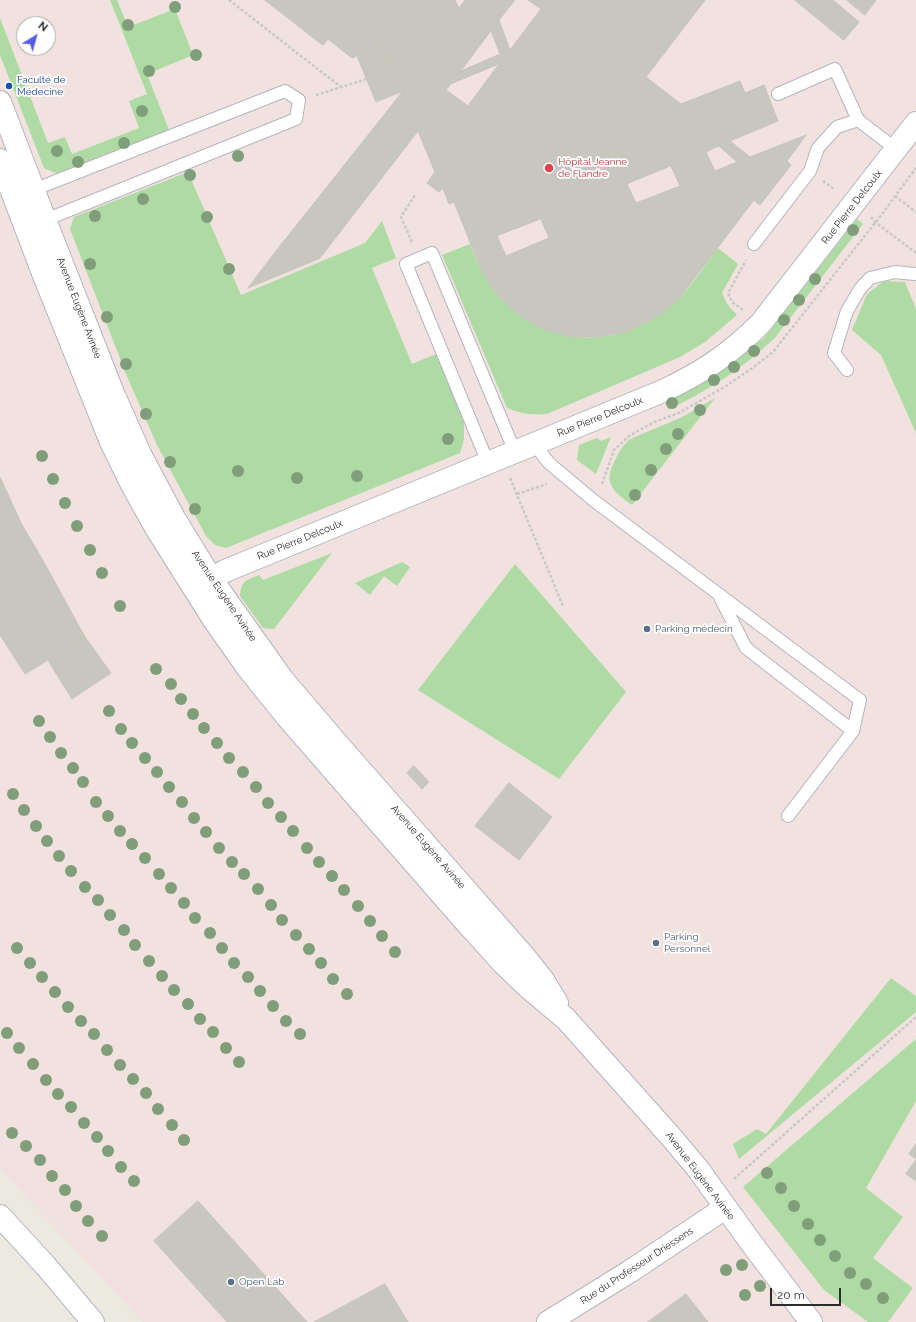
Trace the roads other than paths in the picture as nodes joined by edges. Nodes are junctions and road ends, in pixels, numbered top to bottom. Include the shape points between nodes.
1 (778, 94) dead end
2 (0, 102) edge
3 (858, 120) junction
4 (916, 123) edge
5 (896, 149) junction
6 (0, 160) edge
7 (24, 194) junction
8 (35, 224) junction
9 (754, 244) dead end
10 (914, 274) dead end
11 (846, 370) dead end
12 (524, 448) junction
13 (488, 463) junction
14 (204, 586) junction
15 (719, 594) junction
16 (853, 731) junction
17 (788, 816) dead end
18 (720, 1201) junction
19 (0, 1216) edge
20 (45, 1265) junction
21 (93, 1322) edge
22 (110, 1322) edge
23 (548, 1322) edge
24 (811, 1322) edge

1 - 3 lane via 835,69
2 - 7 street, Avenue Eugène Avinée
3 - 5 lane
3 - 9 lane via 837,127 818,148 810,171
4 - 5 street, Rue Pierre Delcoulx
5 - 12 street, Rue Pierre Delcoulx via 761,323 723,358 663,391
6 - 7 street, Avenue Eugène Avinée
7 - 8 street, Avenue Eugène Avinée
7 - 8 lane via 285,91 299,100 296,119
8 - 14 street, Avenue Eugène Avinée via 141,456 174,518
10 - 11 lane via 895,272 870,278 860,289 847,311 834,353
12 - 13 street, Rue Pierre Delcoulx
12 - 13 lane via 432,253 406,264
12 - 15 lane via 549,463
13 - 14 street, Rue Pierre Delcoulx via 225,571
14 - 18 street, Avenue Eugène Avinée via 258,646 341,748 524,956 566,1019 672,1138
15 - 16 lane via 746,648
15 - 16 lane via 860,700
16 - 17 lane
18 - 23 street, Rue du Professeur Driessens via 623,1276
18 - 24 street, Avenue Eugène Avinée
19 - 20 street
20 - 21 street
20 - 22 street

